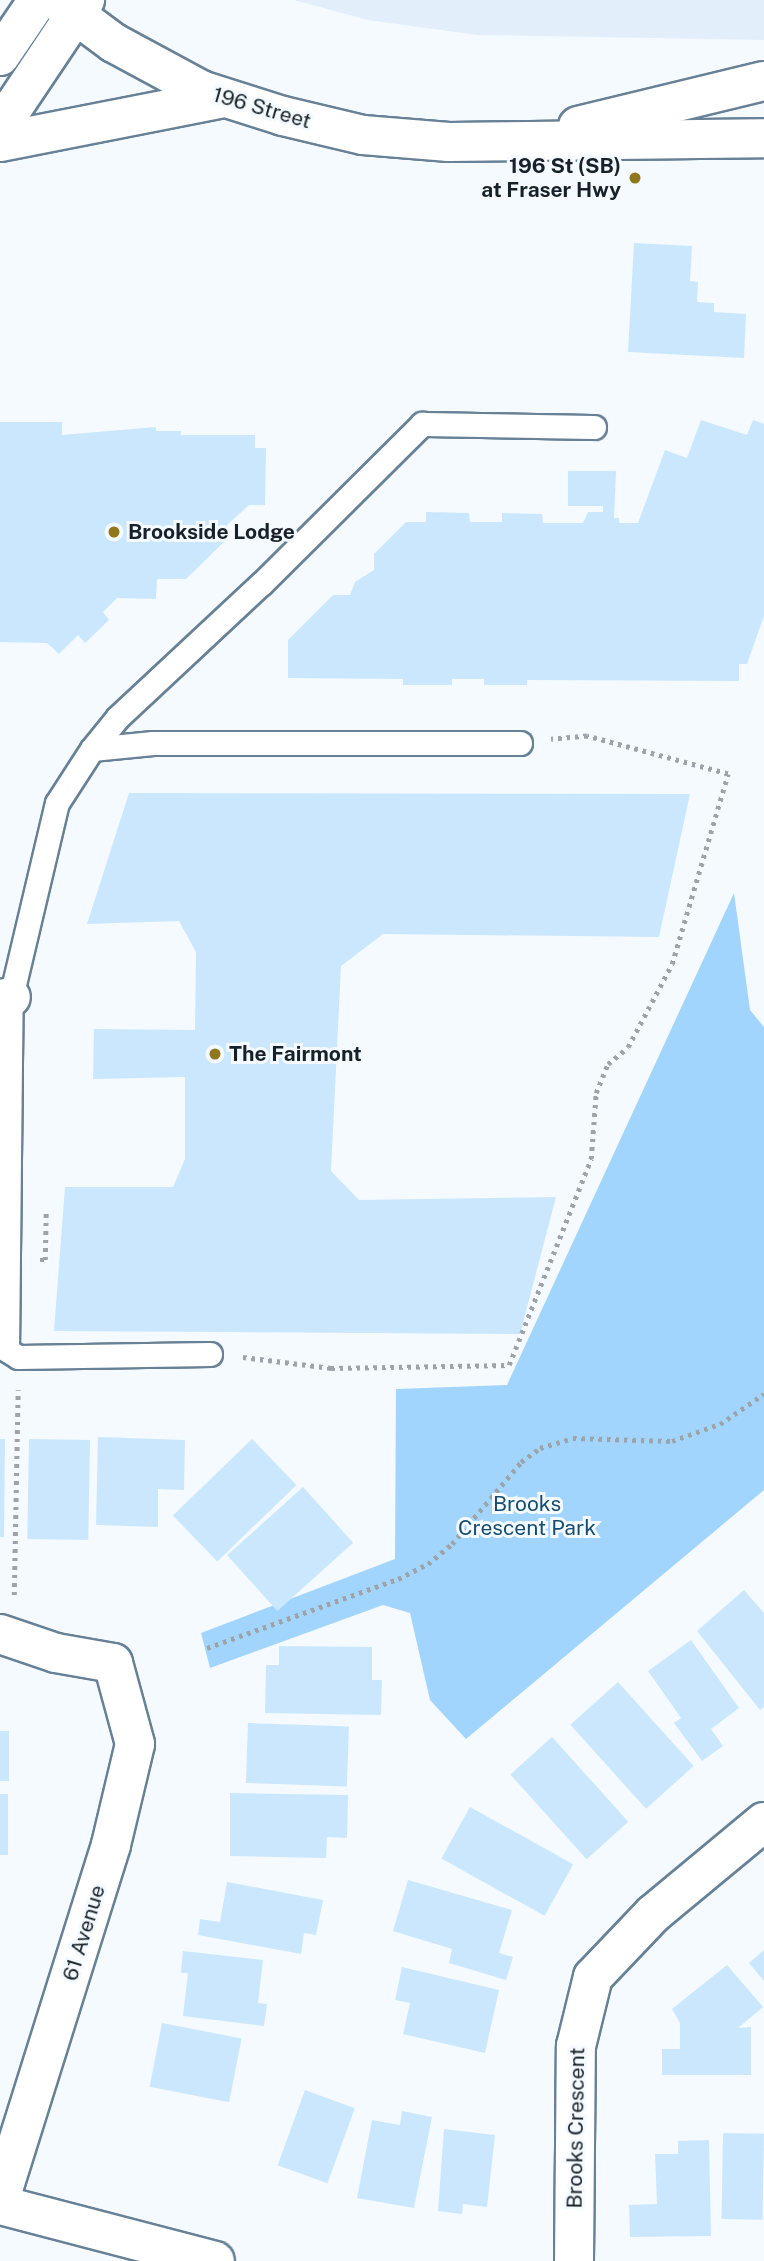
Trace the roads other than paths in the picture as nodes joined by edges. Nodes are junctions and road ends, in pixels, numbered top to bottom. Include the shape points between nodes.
1 (38, 0) edge
2 (72, 5) edge
3 (0, 56) edge
4 (764, 82) edge
5 (220, 99) junction
6 (0, 127) edge
7 (764, 138) edge
8 (494, 141) junction
9 (0, 142) edge
10 (594, 427) dead end
11 (520, 743) road end
12 (92, 749) junction
13 (6, 998) edge
14 (210, 1354) road end
15 (7, 1622) edge
16 (764, 1822) edge
17 (0, 2199) edge
18 (0, 2205) edge
19 (215, 2261) edge
20 (574, 2261) edge

1 - 3 main road
2 - 5 main road, 196 Street via 151,65
2 - 6 main road
4 - 8 main road, 196 Street
5 - 8 main road, 196 Street via 363,135
5 - 9 main road
7 - 8 main road, 196 Street
10 - 12 lane via 422,424 117,718
11 - 12 lane via 153,743
12 - 13 lane via 57,803
13 - 14 lane via 7,1350 18,1357
15 - 17 main road, 61 Avenue via 56,1653 113,1663 135,1744 111,1845
16 - 20 main road, Brooks Crescent via 653,1914 593,1977 576,2046
18 - 19 main road

